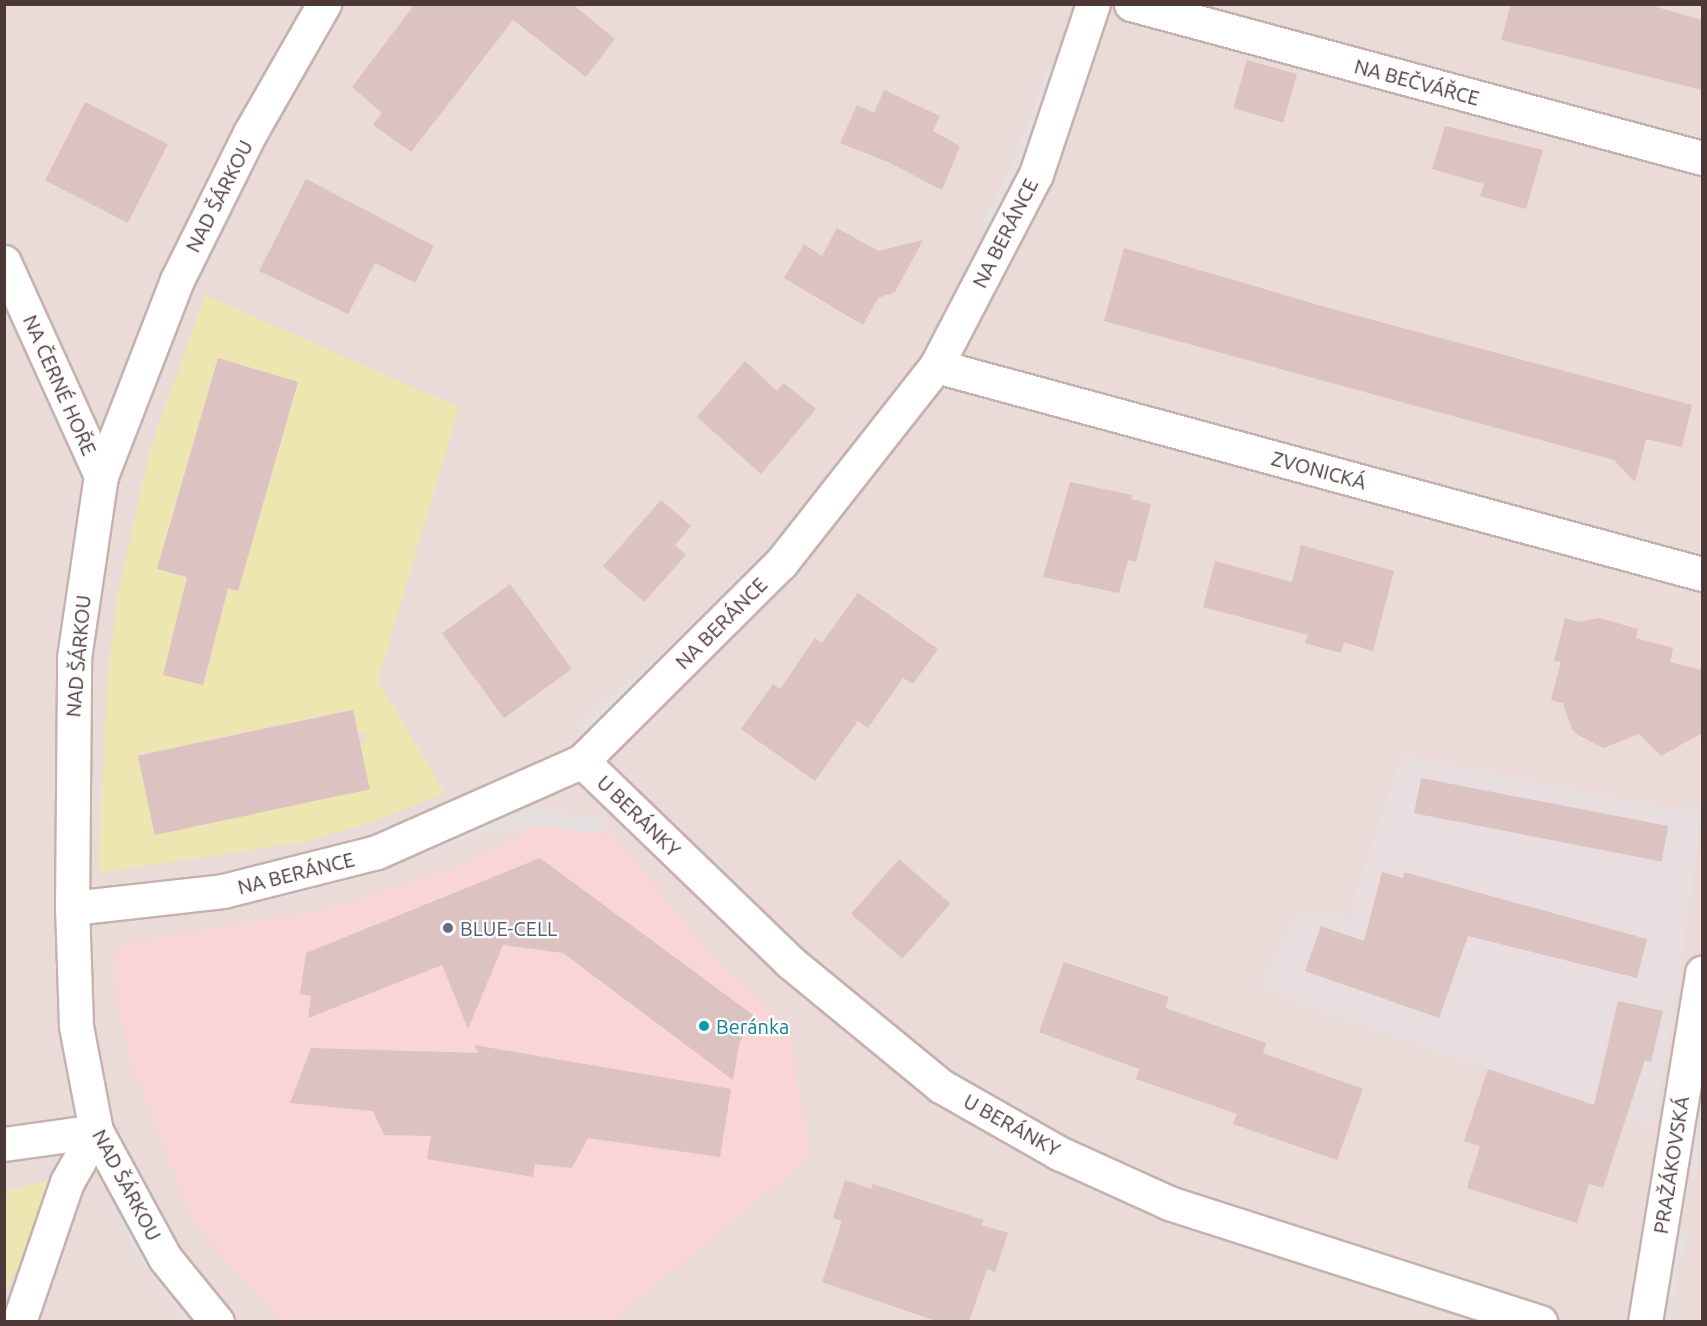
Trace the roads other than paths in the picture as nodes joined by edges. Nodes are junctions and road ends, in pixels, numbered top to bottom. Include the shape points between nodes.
1 (324, 4) edge
2 (1093, 4) edge
3 (1131, 4) edge
4 (1702, 158) edge
5 (4, 262) edge
6 (936, 366) junction
7 (101, 476) junction
8 (1702, 574) edge
9 (582, 761) junction
10 (72, 908) junction
11 (1702, 973) edge
12 (96, 1131) junction
13 (4, 1144) edge
14 (19, 1322) edge
15 (217, 1322) edge
16 (1540, 1322) edge
17 (1645, 1322) edge

1 - 7 street, NAD ŠÁRKOU via 250,134 177,280
2 - 6 street, NA BERÁNCE via 1036,174
3 - 4 street, NA BEČVÁŘCE
5 - 7 street, NA ČERNÉ HOŘE
6 - 8 street, ZVONICKÁ
6 - 9 street, NA BERÁNCE via 781,563
7 - 10 street, NAD ŠÁRKOU via 74,658
9 - 10 street, NA BERÁNCE via 377,852 223,891
9 - 16 street, U BERÁNKY via 790,962 941,1086 1059,1153 1169,1203
10 - 12 street, NAD ŠÁRKOU via 76,1026
11 - 17 street, PRAŽÁKOVSKÁ
12 - 13 street
12 - 14 street via 67,1182
12 - 15 street, NAD ŠÁRKOU via 165,1258

